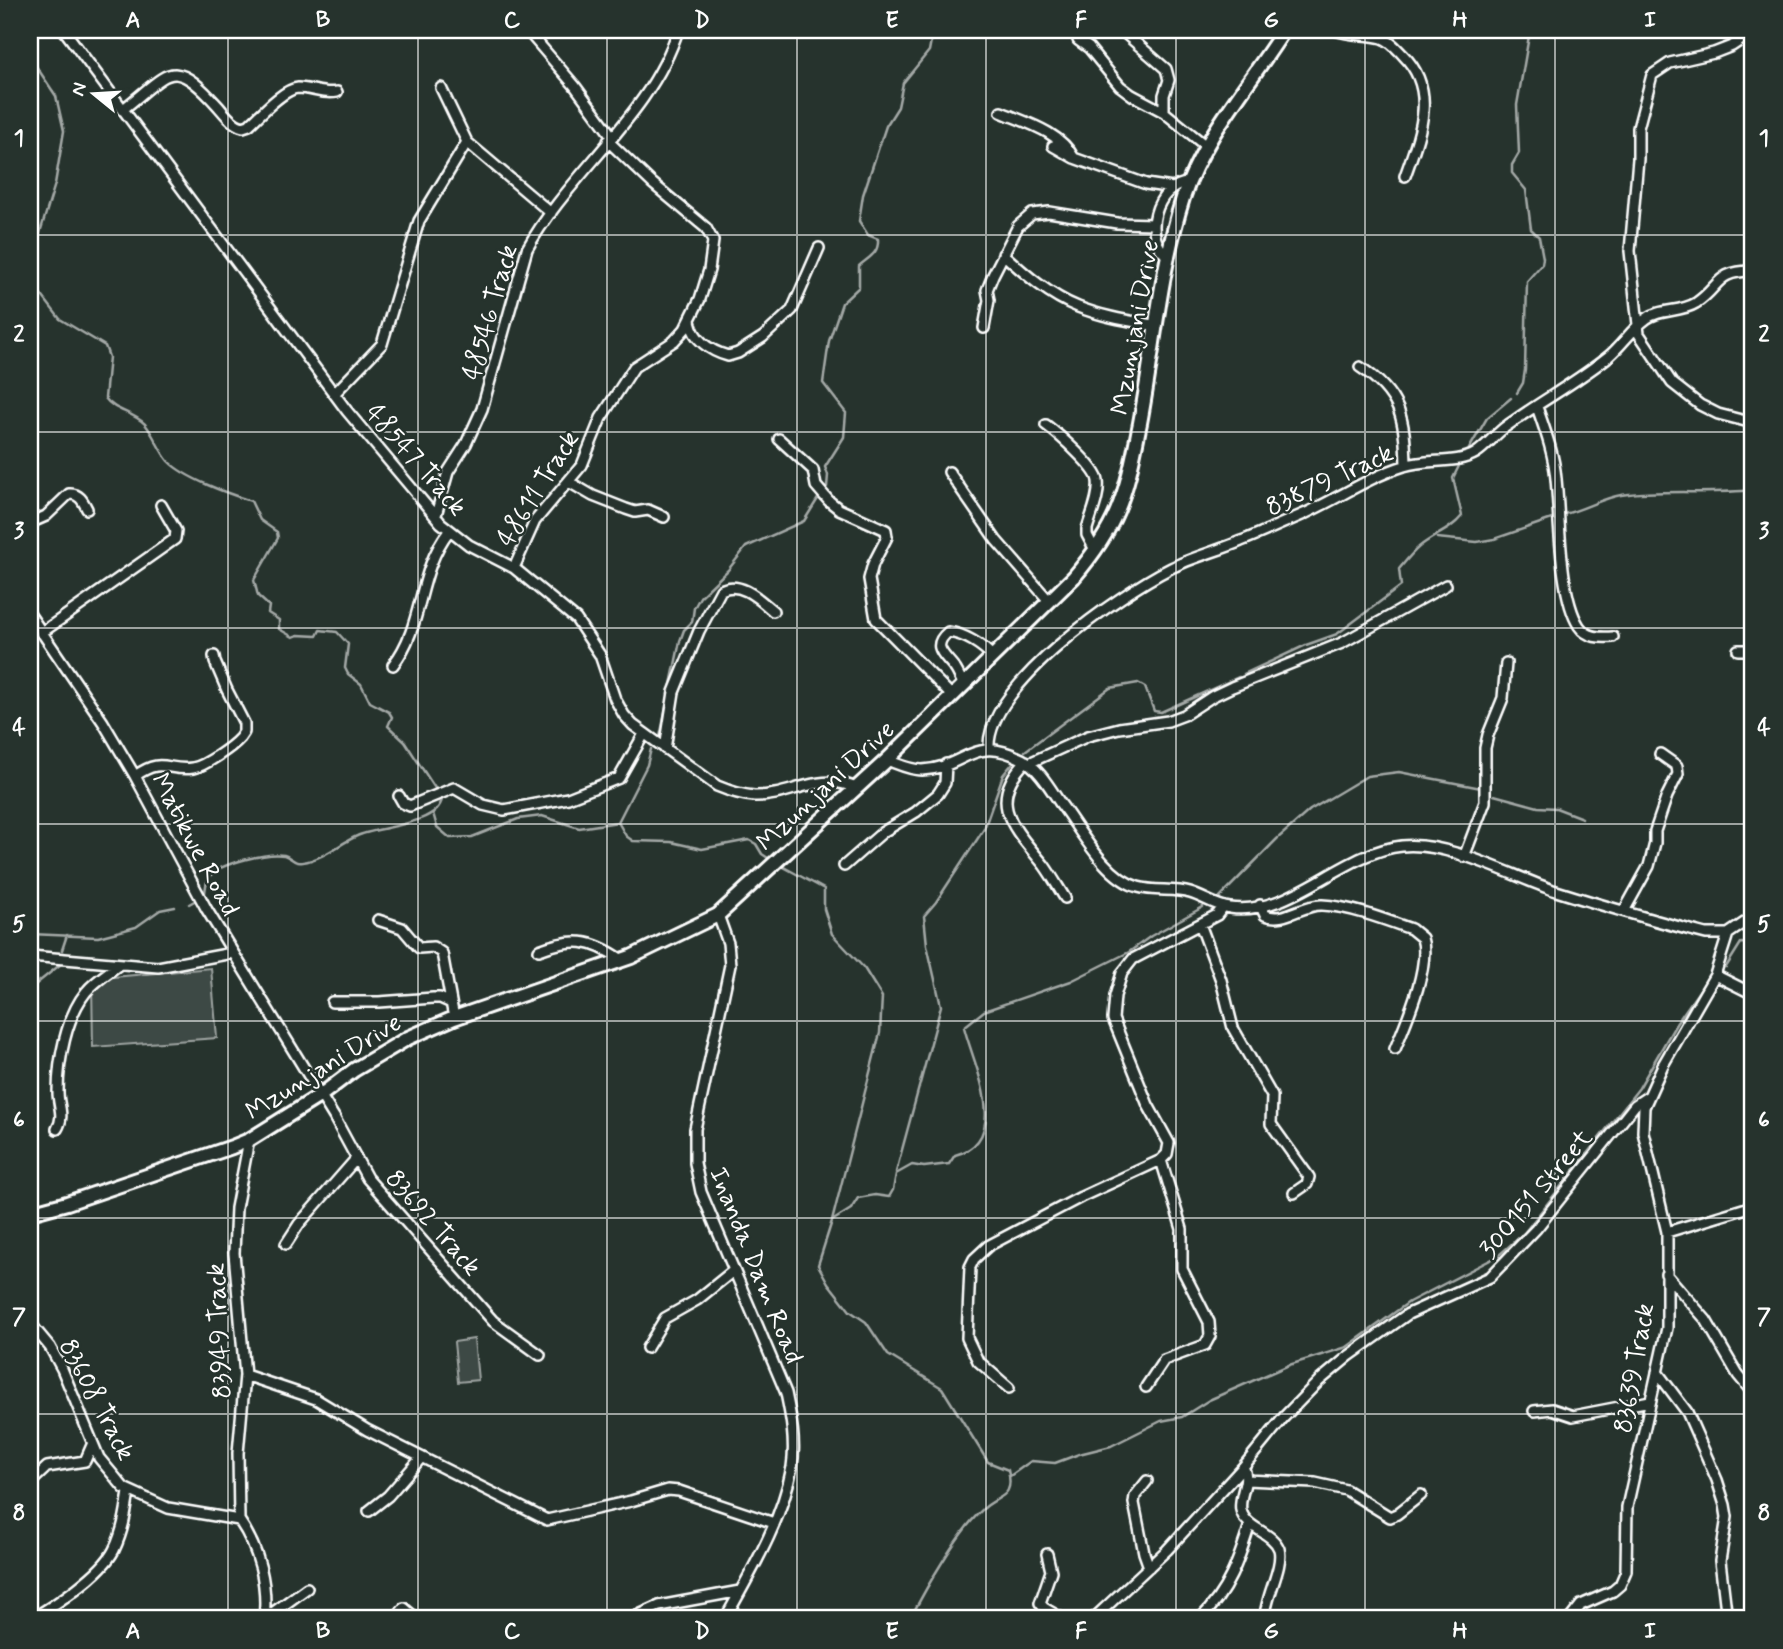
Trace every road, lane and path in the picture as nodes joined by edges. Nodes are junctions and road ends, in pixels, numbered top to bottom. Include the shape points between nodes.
1 (64, 30) edge
2 (527, 30) edge
3 (678, 30) edge
4 (1128, 30) edge
5 (1284, 30) edge
6 (1335, 30) edge
7 (1753, 32) edge
8 (1078, 40) dead end
9 (441, 89) dead end
10 (337, 92) dead end
11 (122, 110) junction
12 (1001, 112) dead end
13 (1164, 112) junction
14 (610, 139) junction
15 (467, 142) junction
16 (1053, 146) dead end
17 (1207, 147) junction
18 (1074, 158) junction
19 (1405, 176) dead end
20 (1189, 183) junction
21 (1173, 188) junction
22 (551, 213) junction
23 (1154, 224) junction
24 (819, 248) dead end
25 (1003, 254) junction
26 (1169, 257) junction
27 (1753, 271) edge
28 (690, 321) junction
29 (1157, 326) junction
30 (985, 327) dead end
31 (1638, 328) junction
32 (1360, 367) dead end
33 (335, 393) junction
34 (1537, 407) junction
35 (1753, 423) edge
36 (1046, 425) dead end
37 (779, 439) dead end
38 (1406, 465) junction
39 (949, 472) dead end
40 (569, 482) junction
41 (162, 505) dead end
42 (87, 509) dead end
43 (436, 515) junction
44 (664, 517) dead end
45 (30, 523) edge
46 (449, 531) junction
47 (1096, 550) junction
48 (514, 568) junction
49 (1446, 585) dead end
50 (1050, 603) junction
51 (773, 611) dead end
52 (30, 615) edge
53 (41, 633) junction
54 (1613, 637) dead end
55 (1738, 650) dead end
56 (1753, 650) edge
57 (214, 656) dead end
58 (993, 657) junction
59 (1506, 663) dead end
60 (393, 665) dead end
61 (964, 685) junction
62 (952, 696) junction
63 (644, 734) junction
64 (989, 748) junction
65 (665, 749) junction
66 (1660, 754) dead end
67 (887, 760) junction
68 (1027, 762) junction
69 (946, 764) junction
70 (135, 776) junction
71 (856, 788) junction
72 (399, 796) dead end
73 (1464, 857) junction
74 (844, 866) dead end
75 (1065, 898) dead end
76 (1260, 905) junction
77 (1223, 907) junction
78 (1624, 911) junction
79 (718, 915) junction
80 (1753, 917) edge
81 (378, 920) dead end
82 (1200, 924) junction
83 (1728, 934) junction
84 (539, 950) dead end
85 (232, 953) junction
86 (30, 956) edge
87 (622, 960) junction
88 (120, 964) junction
89 (1715, 975) junction
90 (1753, 994) edge
91 (332, 1002) dead end
92 (451, 1003) junction
93 (454, 1018) junction
94 (1395, 1049) dead end
95 (321, 1096) junction
96 (1647, 1097) junction
97 (57, 1129) dead end
98 (249, 1140) junction
99 (355, 1160) junction
100 (1161, 1160) junction
101 (1294, 1193) dead end
102 (1753, 1206) edge
103 (30, 1213) edge
104 (1667, 1232) junction
105 (286, 1244) dead end
106 (733, 1271) junction
107 (1666, 1274) junction
108 (30, 1323) edge
109 (647, 1348) dead end
110 (540, 1355) dead end
111 (1657, 1372) junction
112 (245, 1375) junction
113 (1146, 1387) dead end
114 (1009, 1388) dead end
115 (1753, 1393) edge
116 (1650, 1401) junction
117 (1534, 1411) dead end
118 (92, 1445) junction
119 (421, 1458) junction
120 (1243, 1468) junction
121 (1246, 1480) junction
122 (1147, 1481) dead end
123 (30, 1483) edge
124 (129, 1492) junction
125 (1421, 1495) dead end
126 (369, 1511) dead end
127 (239, 1520) junction
128 (774, 1523) junction
129 (1250, 1524) junction
130 (1047, 1554) dead end
131 (1149, 1567) junction
132 (307, 1588) dead end
133 (740, 1591) junction
134 (264, 1617) edge
135 (31, 1619) edge
136 (395, 1619) edge
137 (417, 1619) edge
138 (630, 1619) edge
139 (725, 1619) edge
140 (1063, 1619) edge
141 (1093, 1619) edge
142 (1200, 1619) edge
143 (1265, 1619) edge
144 (1570, 1619) edge
145 (1727, 1619) edge

1 - 11 street, 48547 Track
2 - 14 street via 575,86
3 - 14 street, 48546 Track via 647,91
4 - 13 street via 1127,34 1166,69 1169,80
5 - 17 main road, Mzunjani Drive
6 - 19 street via 1384,39 1416,71 1422,93 1422,127
7 - 31 street via 1714,53 1670,63 1656,71 1650,82 1638,128 1630,251
8 - 13 street via 1120,86
9 - 15 street
10 - 11 street via 290,90 249,125 239,127 195,82 174,73
11 - 33 street, 48547 Track
12 - 18 street via 1058,137
13 - 17 street
14 - 22 street, 48546 Track
14 - 28 street, 48611 Track via 711,236 705,285
15 - 22 street
15 - 33 street via 419,221 382,344
16 - 18 street
17 - 20 main road, Mzunjani Drive
18 - 21 street via 1146,184
20 - 21 street
20 - 26 main road, Mzunjani Drive
21 - 23 street via 1157,207
22 - 43 street, 48546 Track via 527,249 482,409 448,472
23 - 25 street via 1040,212 1024,219
23 - 26 street via 1160,247
24 - 28 street via 792,310 738,353 729,356 708,348
25 - 29 street via 1027,276 1076,306
25 - 30 street via 988,290
26 - 29 main road, Mzunjani Drive
27 - 31 street, 83879 Track via 1727,275 1696,302 1652,315
28 - 40 street, 48611 Track via 679,338 634,367 601,418 587,455
29 - 47 main road, Mzunjani Drive via 1128,478
31 - 34 street, 83879 Track via 1597,366
31 - 35 street via 1643,342 1683,394 1718,414
32 - 38 street via 1386,389 1400,413
33 - 43 street, 48547 Track
34 - 38 street, 83879 Track via 1472,455
34 - 54 street via 1554,464 1559,536 1573,611 1586,632
36 - 47 street via 1070,443 1097,475 1087,529
37 - 62 street via 812,469 816,486 828,500 886,530 869,579 876,619
38 - 64 street, 83879 Track via 1300,516 1174,566 1110,605 1025,678 997,719
39 - 50 street via 996,540
40 - 44 street via 626,509 648,510
40 - 48 street, 48611 Track via 535,522
41 - 53 street via 176,531 175,539
42 - 45 street via 81,498 69,494 46,516
43 - 46 street, 48547 Track
46 - 48 street, 48547 Track
46 - 60 street via 432,556 405,650
47 - 50 main road, Mzunjani Drive
48 - 63 street, 48547 Track via 576,619 600,655 614,699
49 - 68 street via 1342,643 1232,687 1184,715 1088,736
50 - 58 main road, Mzunjani Drive
51 - 65 street via 738,587 721,590 678,681
52 - 53 street, Matikwe Road
53 - 70 street, Matikwe Road
55 - 56 street
57 - 70 street via 244,732 199,766 151,766
58 - 61 main road, Mzunjani Drive
58 - 61 street via 957,634 945,634 940,652
59 - 73 street via 1503,698 1485,748 1485,802
61 - 62 main road, Mzunjani Drive
62 - 67 main road, Mzunjani Drive
63 - 65 street, 48547 Track
63 - 72 street via 619,778 569,798 504,810 458,789 410,806
64 - 68 street
64 - 69 street
65 - 71 street, 48547 Track via 717,786 745,795 831,781
66 - 78 street via 1677,766 1678,774 1655,831 1648,866
67 - 69 street via 918,770
67 - 71 main road, Mzunjani Drive
68 - 75 street via 1008,783 1006,810
68 - 77 street via 1102,861 1121,879 1138,887 1191,893
69 - 74 street via 945,783 938,794
70 - 85 street, Matikwe Road
71 - 79 main road, Mzunjani Drive
73 - 76 street via 1413,845 1386,848
73 - 78 street
76 - 77 street
76 - 94 street via 1271,918 1315,905 1332,907 1411,929 1422,937 1423,959
77 - 82 street
78 - 83 street via 1706,934
79 - 87 main road, Mzunjani Drive
79 - 106 street, Inanda Dam Road via 730,965 695,1129 695,1163 701,1192
80 - 83 street
81 - 92 street via 402,928 419,948 440,950
82 - 100 street via 1133,959 1122,973 1113,1006 1113,1019 1141,1090 1169,1143
82 - 101 street via 1233,1028 1272,1096 1271,1124 1310,1177
83 - 89 street, 300151 Street
84 - 87 street via 560,942 582,941
85 - 88 street via 173,966
85 - 95 street, Matikwe Road
86 - 88 street
87 - 93 main road, Mzunjani Drive
88 - 97 street via 83,995 71,1021 60,1068 62,1115
89 - 90 street
89 - 96 street, 300151 Street
91 - 92 street via 440,998
92 - 93 street
93 - 95 main road, Mzunjani Drive via 384,1052
95 - 98 main road, Mzunjani Drive
95 - 99 street, 83692 Track
96 - 104 street, 83639 Track via 1643,1132
96 - 120 street, 300151 Street via 1635,1105 1536,1229 1490,1277 1408,1314 1349,1356 1284,1417
98 - 103 main road, Mzunjani Drive
98 - 112 street, 83949 Track via 236,1209 234,1253
99 - 105 street
99 - 110 street, 83692 Track via 493,1321
100 - 113 street via 1182,1229 1182,1269 1211,1331 1205,1345 1164,1360
100 - 114 street via 988,1246 974,1259 967,1338 978,1361
102 - 104 street
104 - 107 street, 83639 Track
106 - 109 street via 660,1322
106 - 128 street, Inanda Dam Road via 786,1393 793,1427 792,1465
107 - 111 street, 83639 Track via 1667,1328
107 - 115 street via 1706,1320
108 - 118 street, 83608 Track via 62,1369
111 - 116 street, 83639 Track
111 - 145 street via 1687,1412 1725,1505 1720,1561
112 - 119 street via 316,1399
112 - 127 street, 83949 Track via 238,1453
116 - 117 street via 1573,1416 1552,1409
116 - 144 street, 83639 Track via 1627,1507 1624,1577 1613,1591 1581,1605
118 - 123 street via 85,1461 47,1467
118 - 124 street, 83608 Track
119 - 126 street
119 - 128 street via 547,1520 668,1490
120 - 121 street
120 - 131 street, 300151 Street
121 - 125 street via 1315,1483 1346,1490 1390,1517
121 - 129 street via 1241,1506
122 - 131 street via 1134,1503
124 - 127 street via 168,1508
124 - 135 street, 83608 Track via 115,1548 104,1565
127 - 134 street via 260,1560
128 - 133 street, Inanda Dam Road
129 - 142 street via 1235,1570
129 - 143 street via 1275,1543 1280,1557
130 - 140 street via 1051,1571 1040,1603
131 - 141 street, 300151 Street
132 - 134 street
133 - 138 street via 659,1606
133 - 139 street, Inanda Dam Road
136 - 137 street via 404,1608

